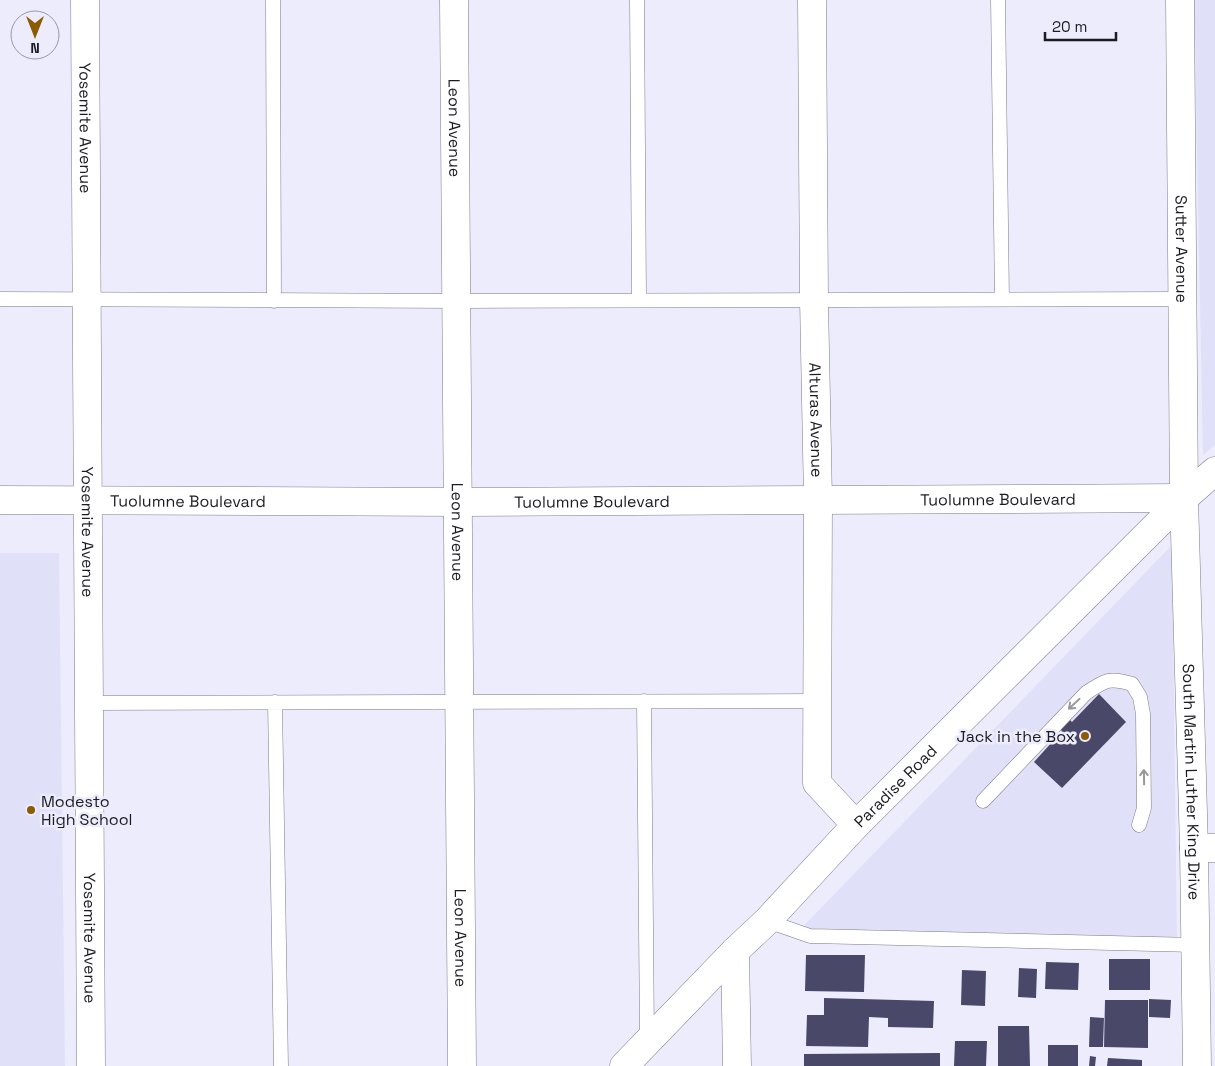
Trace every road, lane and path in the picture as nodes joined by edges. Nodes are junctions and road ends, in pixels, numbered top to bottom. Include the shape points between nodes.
1 (84, 0) edge
2 (273, 0) edge
3 (454, 0) edge
4 (638, 0) edge
5 (812, 0) edge
6 (998, 0) edge
7 (1180, 0) edge
8 (0, 299) edge
9 (86, 299) junction
10 (639, 299) junction
11 (1002, 299) junction
12 (1183, 299) junction
13 (814, 300) junction
14 (274, 301) junction
15 (457, 301) junction
16 (1215, 471) edge
17 (1184, 498) junction
18 (0, 500) edge
19 (87, 500) junction
20 (818, 500) junction
21 (459, 502) junction
22 (458, 700) junction
23 (644, 701) junction
24 (816, 701) junction
25 (275, 702) junction
26 (88, 703) junction
27 (983, 801) dead end
28 (856, 825) junction
29 (1139, 825) dead end
30 (1205, 848) edge
31 (767, 920) junction
32 (1196, 945) junction
33 (734, 951) junction
34 (647, 1042) junction
35 (91, 1066) edge
36 (281, 1066) edge
37 (462, 1066) edge
38 (624, 1066) edge
39 (737, 1066) edge
40 (1197, 1066) edge

1 - 9 street, Yosemite Avenue
2 - 14 lane
3 - 15 street, Leon Avenue
4 - 10 lane
5 - 13 street, Alturas Avenue
6 - 11 lane
7 - 12 street, Sutter Avenue
8 - 9 lane
9 - 14 lane
9 - 19 street, Yosemite Avenue
10 - 13 lane
10 - 15 lane
11 - 12 lane
11 - 13 lane
12 - 17 street, Sutter Avenue
13 - 20 street, Alturas Avenue
14 - 15 lane
15 - 21 street, Leon Avenue
16 - 17 street, Paradise Road
17 - 20 street, Tuolumne Boulevard
17 - 28 street, Paradise Road
17 - 30 street, South Martin Luther King Drive
18 - 19 street, Tuolumne Boulevard
19 - 21 street, Tuolumne Boulevard
19 - 26 street, Yosemite Avenue
20 - 21 street, Tuolumne Boulevard
20 - 24 street, Alturas Avenue
21 - 22 street, Leon Avenue
22 - 23 lane
22 - 25 lane
22 - 37 street, Leon Avenue
23 - 24 lane
23 - 34 lane
24 - 28 street, Alturas Avenue via 817,783
25 - 26 lane
25 - 36 lane
26 - 35 street, Yosemite Avenue
29 -> 27 lane via 1144,808 1140,697 1132,684 1119,680 1104,681 1086,693
28 - 31 street, Paradise Road
30 - 32 street, South Martin Luther King Drive
31 - 32 lane via 810,936
31 - 33 street, Paradise Road
32 - 40 street, South Martin Luther King Drive
33 - 34 street, Paradise Road
33 - 39 street
34 - 38 street, Paradise Road

